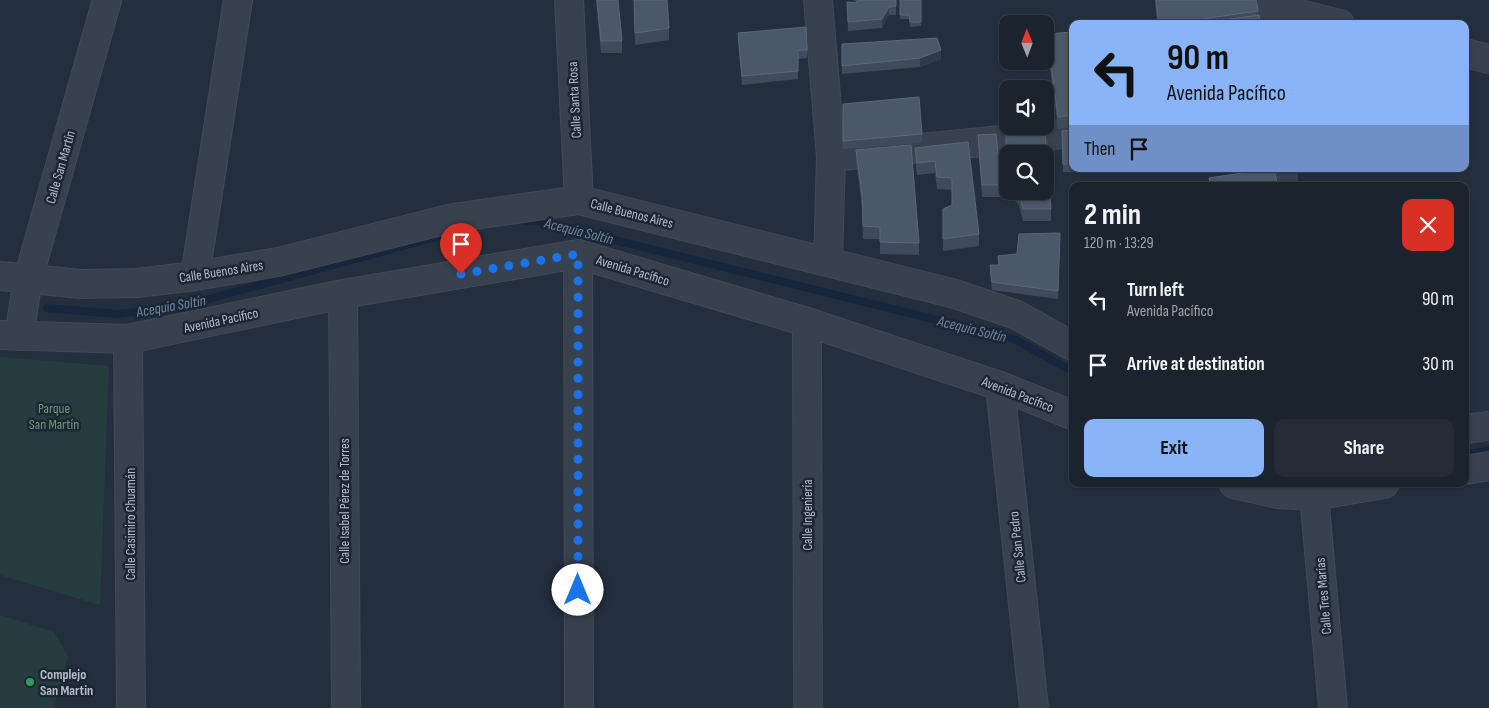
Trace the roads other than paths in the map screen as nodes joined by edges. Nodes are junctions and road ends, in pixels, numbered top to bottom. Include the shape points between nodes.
1 (107, 0) edge
2 (238, 0) edge
3 (569, 0) edge
4 (818, 0) edge
5 (1266, 10) edge
6 (1319, 20) edge
7 (1469, 54) edge
8 (1489, 59) edge
9 (1069, 133) edge
10 (831, 157) junction
11 (579, 200) junction
12 (578, 254) junction
13 (828, 262) junction
14 (0, 276) edge
15 (195, 276) junction
16 (28, 279) junction
17 (343, 294) junction
18 (807, 322) junction
19 (10, 336) edge
20 (128, 339) junction
21 (1069, 344) edge
22 (1000, 386) junction
23 (1069, 414) edge
24 (1489, 426) edge
25 (1469, 428) edge
26 (1489, 466) edge
27 (1469, 469) edge
28 (1247, 487) edge
29 (1341, 487) edge
30 (1313, 489) edge
31 (131, 708) edge
32 (346, 708) edge
33 (578, 708) edge
34 (808, 708) edge
35 (1034, 708) edge
36 (1333, 708) edge

1 - 16 street, Calle San Martín
2 - 15 street
3 - 11 street, Calle Santa Rosa
4 - 10 street
5 - 6 street
7 - 8 street
9 - 10 street
10 - 13 street
11 - 13 street, Calle Buenos Aires
11 - 15 street, Calle Buenos Aires via 453,218 278,262
12 - 17 street, Avenida Pacífico
12 - 18 street, Avenida Pacífico
12 - 33 street
13 - 21 street, Calle Buenos Aires via 954,294 1017,315
14 - 16 street, Calle Buenos Aires
15 - 16 street, Calle Buenos Aires via 118,284
16 - 19 street, Calle San Martín
17 - 20 street, Avenida Pacífico
17 - 32 street, Calle Isabel Pérez de Torres
18 - 22 street, Avenida Pacífico
18 - 34 street, Calle Ingeniería
19 - 20 street, Avenida Pacífico
20 - 31 street, Calle Casimiro Chuamán
22 - 23 street, Avenida Pacífico
22 - 35 street, Calle San Pedro
24 - 25 street
26 - 27 street
28 - 30 street via 1278,494
29 - 30 street
30 - 36 street, Calle Tres Marías

